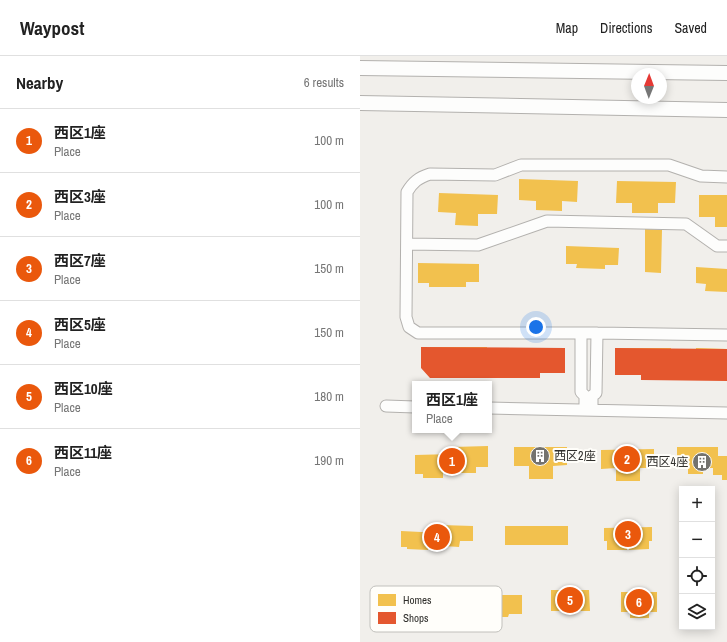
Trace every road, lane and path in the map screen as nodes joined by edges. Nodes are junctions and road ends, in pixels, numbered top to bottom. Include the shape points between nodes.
1 (360, 68) edge
2 (727, 73) edge
3 (360, 103) edge
4 (727, 110) edge
5 (727, 177) edge
6 (407, 244) junction
7 (727, 246) edge
8 (581, 333) junction
9 (597, 333) junction
10 (727, 335) edge
11 (386, 406) dead end
12 (412, 407) edge
13 (492, 408) edge
14 (588, 410) junction
15 (727, 413) edge

1 - 2 street
3 - 4 street
5 - 6 street via 701,176 669,165 521,165 495,175 430,174 420,177 408,192
6 - 7 street via 478,245 547,221 686,224 717,246
6 - 8 street via 406,317 409,326 418,333
8 - 9 street
8 - 14 street via 581,392 585,396
9 - 10 street
9 - 14 street via 596,393 592,396
11 - 12 street
13 - 14 street
14 - 15 street

